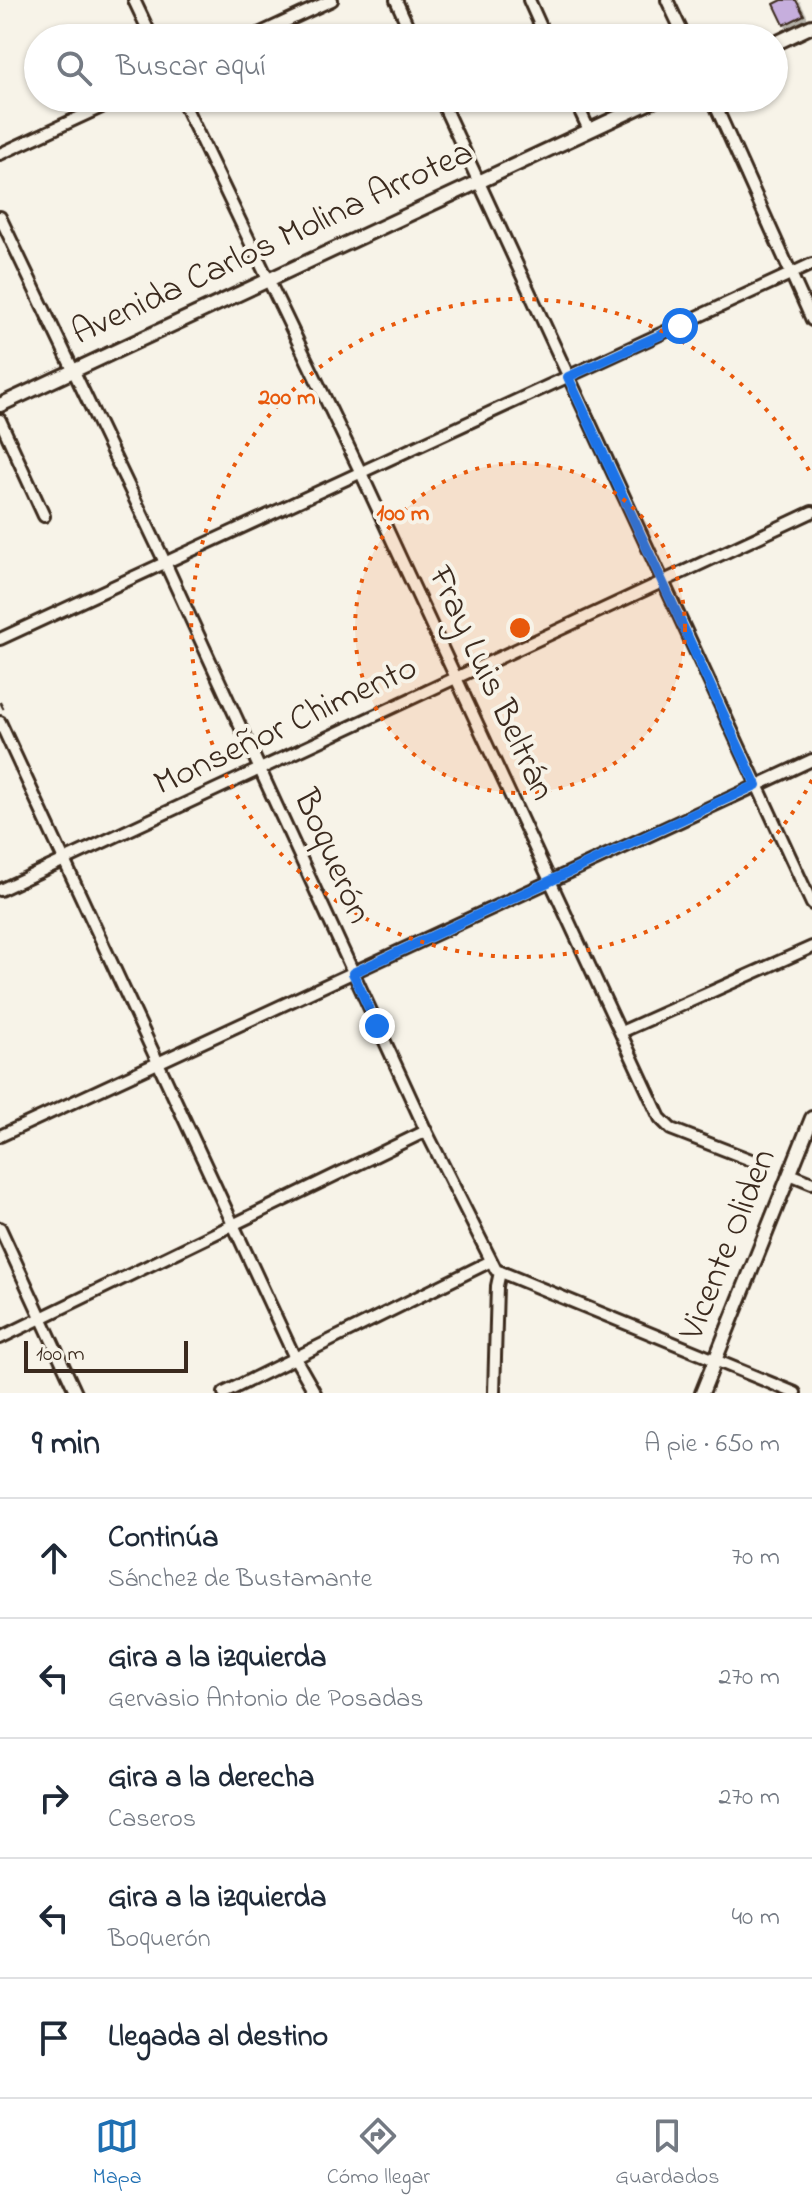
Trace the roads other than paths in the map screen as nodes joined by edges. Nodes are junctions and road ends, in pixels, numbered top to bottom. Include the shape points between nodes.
1 (134, 0) edge
2 (332, 0) edge
3 (396, 0) edge
4 (529, 0) edge
5 (667, 0) edge
6 (145, 24) edge
7 (280, 24) edge
8 (407, 24) edge
9 (540, 24) edge
10 (678, 24) edge
11 (812, 26) edge
12 (788, 37) edge
13 (91, 112) edge
14 (188, 112) edge
15 (446, 112) edge
16 (581, 112) edge
17 (628, 112) edge
18 (718, 112) edge
19 (589, 130) junction
20 (0, 154) edge
21 (478, 181) junction
22 (0, 217) edge
23 (812, 264) edge
24 (791, 274) junction
25 (269, 279) junction
26 (812, 320) edge
27 (74, 371) junction
28 (568, 377) junction
29 (0, 405) edge
30 (0, 420) edge
31 (361, 473) junction
32 (812, 512) edge
33 (44, 516) dead end
34 (165, 564) junction
35 (663, 583) junction
36 (0, 639) edge
37 (457, 679) junction
38 (0, 722) edge
39 (812, 760) edge
40 (260, 768) junction
41 (756, 785) junction
42 (64, 861) junction
43 (551, 882) junction
44 (0, 890) edge
45 (812, 904) edge
46 (812, 947) edge
47 (353, 973) junction
48 (621, 1032) junction
49 (156, 1062) junction
50 (812, 1118) edge
51 (426, 1131) junction
52 (0, 1136) edge
53 (751, 1160) dead end
54 (790, 1174) junction
55 (812, 1183) edge
56 (235, 1225) junction
57 (0, 1228) edge
58 (491, 1261) junction
59 (500, 1272) junction
60 (41, 1318) junction
61 (0, 1338) edge
62 (295, 1358) junction
63 (716, 1360) junction
64 (76, 1393) edge
65 (224, 1393) edge
66 (315, 1393) edge
67 (494, 1393) edge
68 (702, 1393) edge
69 (795, 1393) edge

1 - 6 street
2 - 7 street
3 - 8 street
4 - 9 street
5 - 10 street
11 - 12 street
13 - 20 street
14 - 25 street, Fray Luis Beltrán
15 - 21 street
16 - 19 street
17 - 19 street, Avenida Carlos Molina Arrotea
18 - 24 street
19 - 21 street, Avenida Carlos Molina Arrotea
21 - 25 street, Avenida Carlos Molina Arrotea
21 - 28 street
22 - 27 street, Boquerón
23 - 24 street
24 - 26 street
24 - 28 street
25 - 27 street, Avenida Carlos Molina Arrotea
25 - 31 street, Fray Luis Beltrán
27 - 29 street, Avenida Carlos Molina Arrotea
27 - 34 street, Boquerón
28 - 31 street
28 - 35 street
30 - 33 street
31 - 34 street
31 - 37 street, Fray Luis Beltrán
32 - 35 street, Monseñor Chimento
34 - 36 street
34 - 40 street, Boquerón
35 - 37 street, Monseñor Chimento
35 - 41 street
37 - 40 street, Monseñor Chimento
37 - 43 street, Fray Luis Beltrán
38 - 42 street
39 - 41 street
40 - 42 street, Monseñor Chimento
40 - 47 street, Boquerón
41 - 43 street
41 - 45 street
42 - 44 street, Monseñor Chimento
42 - 49 street
43 - 47 street
43 - 48 street, Fray Luis Beltrán
46 - 48 street
47 - 49 street
47 - 51 street, Boquerón
48 - 53 street, Fray Luis Beltrán via 665,1123
49 - 52 street
49 - 56 street
50 - 54 street, Vicente Oliden
51 - 56 street
51 - 58 street, Boquerón
54 - 55 street
54 - 63 street, Vicente Oliden
56 - 60 street
56 - 62 street
57 - 60 street
58 - 59 street, Boquerón
58 - 62 street
59 - 63 street, Boquerón
59 - 67 street
60 - 61 street
60 - 64 street
62 - 65 street
62 - 66 street
63 - 68 street, Vicente Oliden
63 - 69 street, Boquerón

